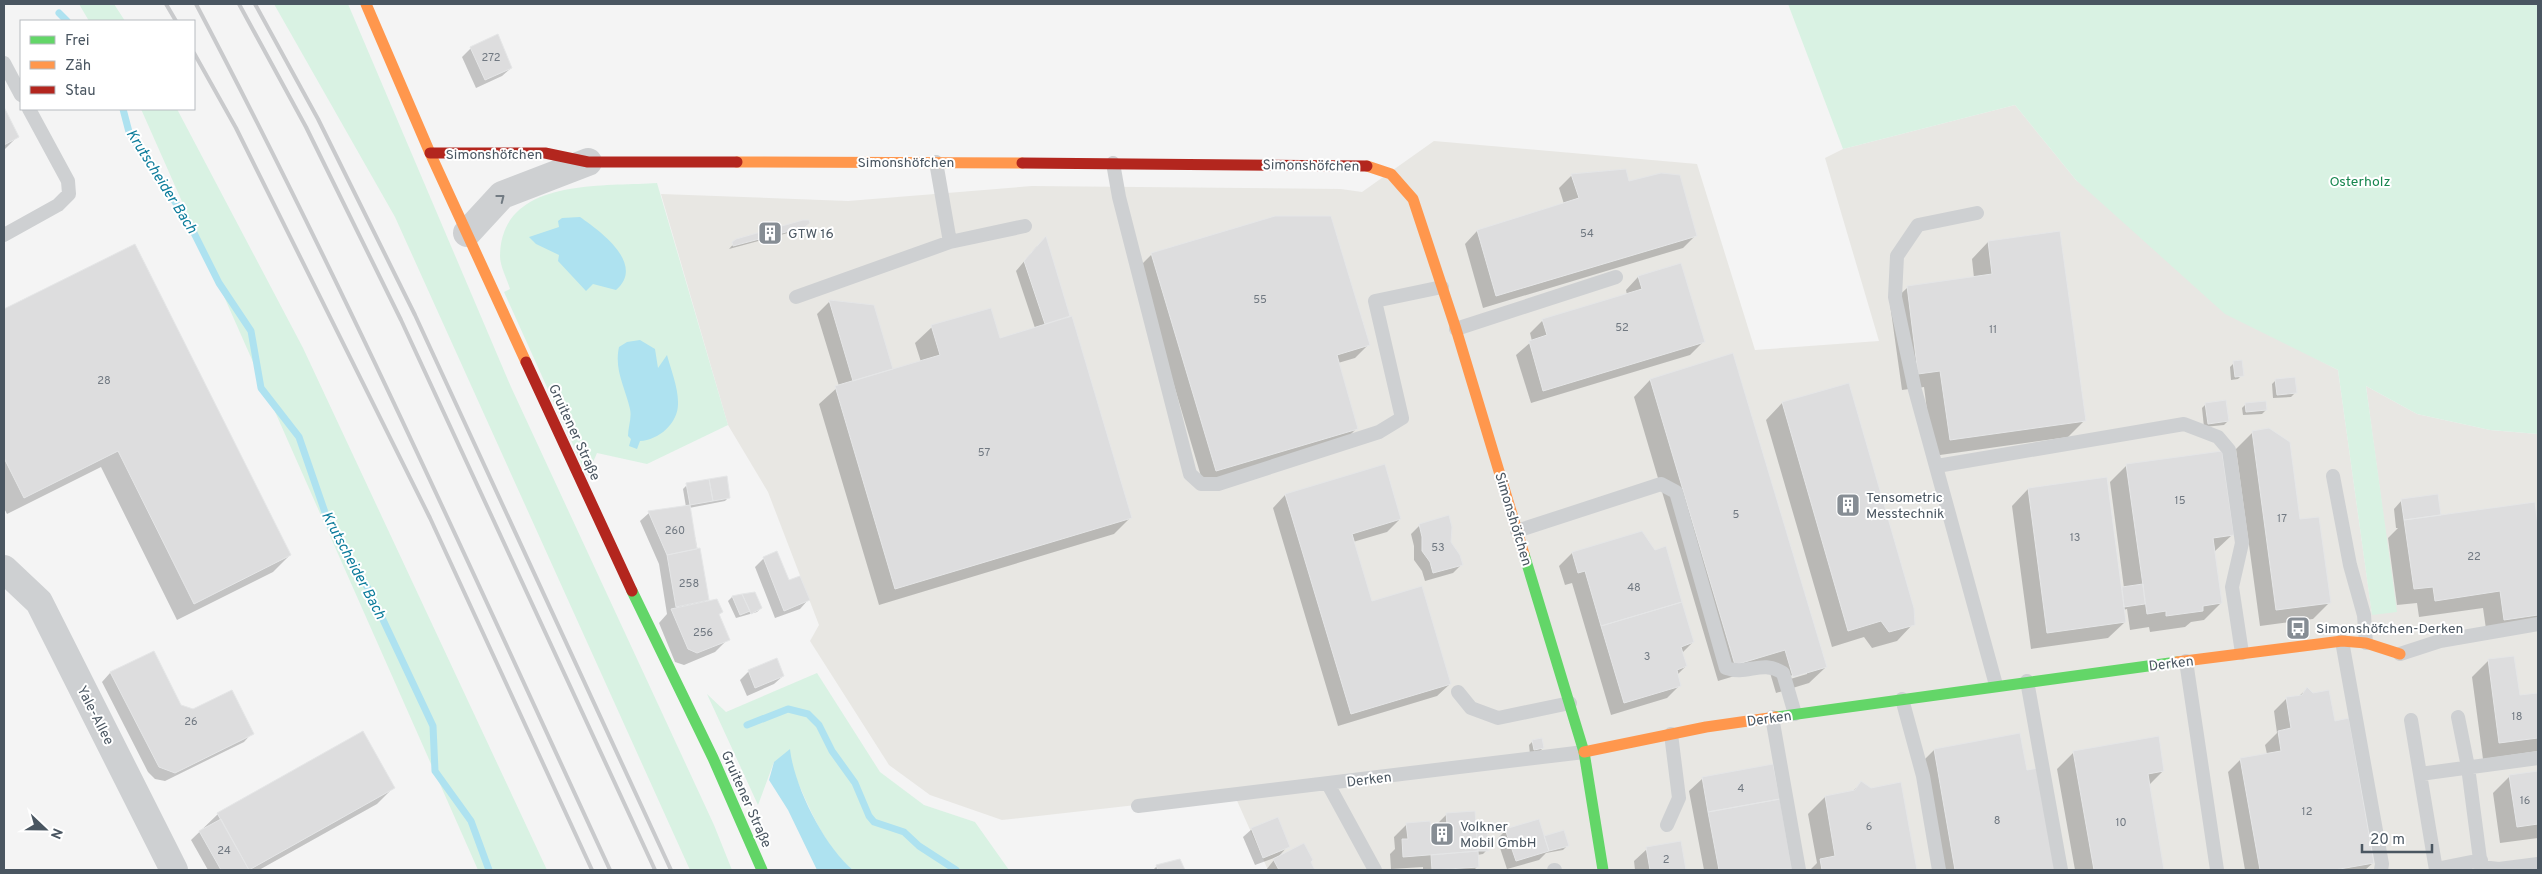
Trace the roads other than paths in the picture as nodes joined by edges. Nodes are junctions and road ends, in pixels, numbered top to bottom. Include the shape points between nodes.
1 (366, 4) edge
2 (4, 63) edge
3 (20, 93) edge
4 (30, 110) edge
5 (430, 154) junction
6 (588, 162) junction
7 (936, 162) junction
8 (1113, 164) junction
9 (1977, 213) dead end
10 (1025, 226) dead end
11 (467, 233) junction
12 (4, 235) edge
13 (950, 242) junction
14 (1616, 277) dead end
15 (1442, 287) junction
16 (796, 297) dead end
17 (1456, 329) junction
18 (1937, 466) junction
19 (2334, 476) dead end
20 (1517, 531) junction
21 (4, 569) edge
22 (2538, 624) edge
23 (2342, 641) junction
24 (2366, 643) junction
25 (2242, 653) junction
26 (2400, 654) joint
27 (2186, 661) junction
28 (2027, 681) junction
29 (1996, 685) junction
30 (1458, 692) dead end
31 (1902, 700) junction
32 (1570, 703) junction
33 (1795, 714) junction
34 (1772, 717) junction
35 (2458, 717) dead end
36 (2411, 720) dead end
37 (1671, 734) junction
38 (1584, 752) junction
39 (2538, 758) edge
40 (2468, 768) junction
41 (2420, 774) junction
42 (1328, 784) junction
43 (1138, 806) dead end
44 (1666, 825) dead end
45 (2481, 860) junction
46 (2538, 864) edge
47 (174, 870) edge
48 (762, 870) edge
49 (1375, 870) edge
50 (1603, 870) edge
51 (1799, 870) edge
52 (1939, 870) edge
53 (2061, 870) edge
54 (2217, 870) edge
55 (2381, 870) edge
56 (2436, 870) edge
57 (2499, 870) edge

1 - 5 street, Gruitener Straße
2 - 3 lane
4 - 12 lane via 68,181 69,194 58,205
5 - 6 street, Simonshöfchen via 545,153
5 - 11 street, Gruitener Straße
6 - 7 street, Simonshöfchen
11 -> 6 street, Simonshöfchen via 502,196
7 - 8 street, Simonshöfchen
7 - 13 lane
8 - 15 street, Simonshöfchen via 1365,166 1391,174 1413,198
8 - 15 lane via 1190,474 1202,484 1218,484 1378,432 1402,418 1375,302
9 - 18 lane via 1918,225 1897,256 1895,297 1915,390
10 - 13 lane
11 - 48 street, Gruitener Straße via 629,585 713,758
13 - 16 lane
14 - 17 lane
15 - 17 street, Simonshöfchen
17 - 20 street, Simonshöfchen
18 - 25 lane via 2184,424 2218,437 2230,450 2242,543 2232,587
18 - 29 lane
19 - 24 lane via 2350,565 2364,615
20 - 32 street, Simonshöfchen
20 - 33 lane via 1661,484 1669,487 1676,492 1726,668 1734,671 1765,666 1783,673
21 - 47 street, Yale-Allee via 39,602
22 - 26 lane via 2440,641
23 - 24 street, Derken
23 - 25 street, Derken
23 - 55 lane
24 - 26 street, Derken
25 - 27 street, Derken
27 - 28 street, Derken
27 - 54 lane
28 - 29 street, Derken
28 - 53 lane
29 - 31 street, Derken
30 - 32 lane via 1470,708 1498,718
31 - 33 street, Derken
31 - 52 lane via 1922,776
32 - 38 street, Simonshöfchen
33 - 34 street, Derken
34 - 37 street, Derken
34 - 51 lane
35 - 40 lane
36 - 41 lane
37 - 38 street, Derken
37 - 44 lane via 1679,798
38 - 42 lane, Derken
38 - 50 street, Simonshöfchen
39 - 40 lane
40 - 41 lane
40 - 45 lane
41 - 56 lane
42 - 43 lane, Derken
42 - 49 lane
45 - 56 lane
45 - 57 lane via 2481,867
46 - 57 lane

